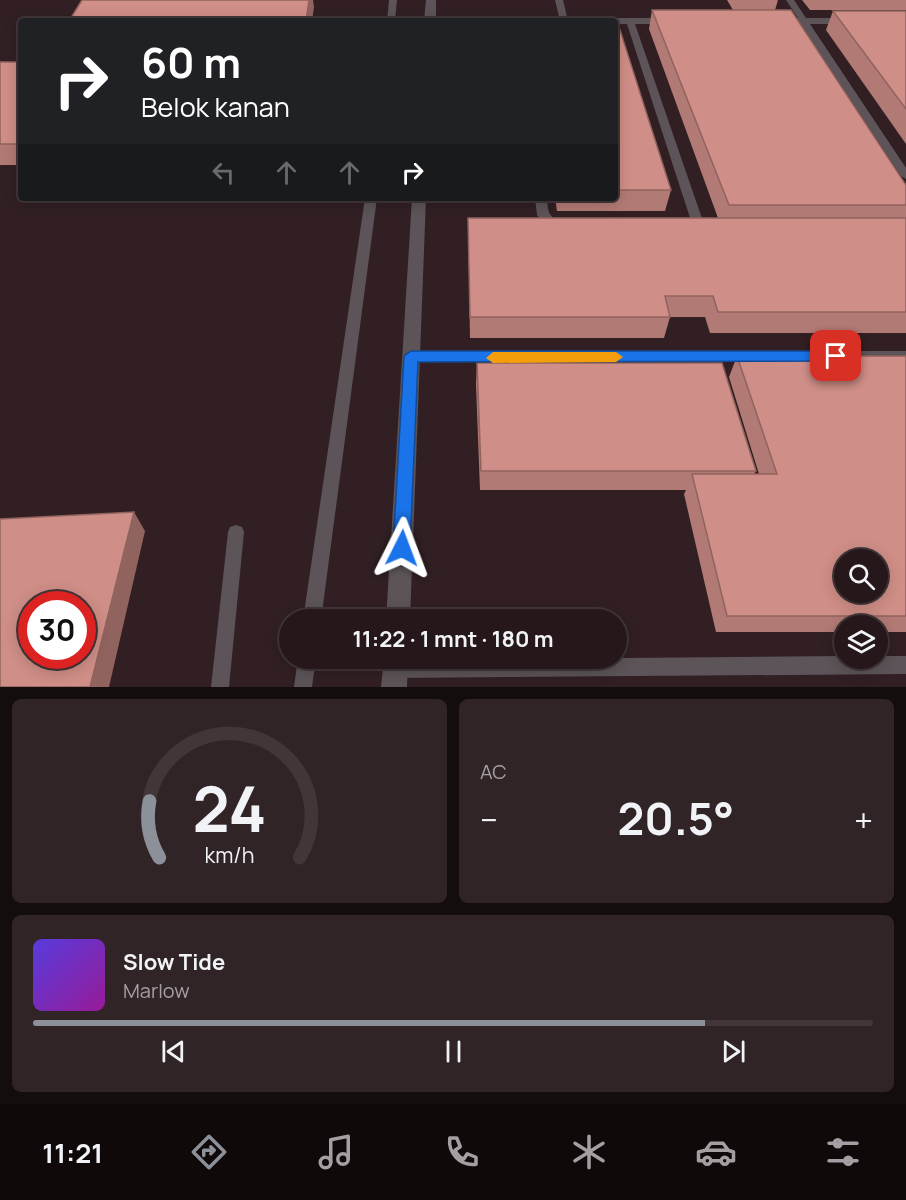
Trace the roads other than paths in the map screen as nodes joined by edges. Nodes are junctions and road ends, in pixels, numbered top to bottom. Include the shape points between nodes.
1 (393, 0) edge
2 (431, 0) edge
3 (559, 0) edge
4 (790, 0) edge
5 (391, 18) edge
6 (430, 18) edge
7 (563, 18) edge
8 (618, 21) edge
9 (630, 21) junction
10 (677, 21) edge
11 (770, 21) edge
12 (804, 21) junction
13 (861, 21) edge
14 (906, 176) edge
15 (371, 201) edge
16 (419, 201) edge
17 (541, 201) edge
18 (569, 225) edge
19 (700, 230) edge
20 (411, 356) junction
21 (765, 356) edge
22 (824, 356) edge
23 (906, 356) edge
24 (236, 532) dead end
25 (314, 609) edge
26 (399, 609) edge
27 (906, 665) edge
28 (305, 669) edge
29 (395, 672) edge
30 (219, 687) edge
31 (303, 687) edge

1 - 5 lane
2 - 6 street
3 - 7 lane
4 - 12 lane
8 - 9 lane
9 - 10 lane
9 - 19 lane
11 - 12 lane
12 - 13 lane
12 - 14 lane
15 - 25 lane
16 - 20 street
17 - 18 lane via 548,222
20 - 21 lane
20 - 26 street
22 - 23 lane
24 - 30 lane
27 - 29 lane
28 - 31 lane

